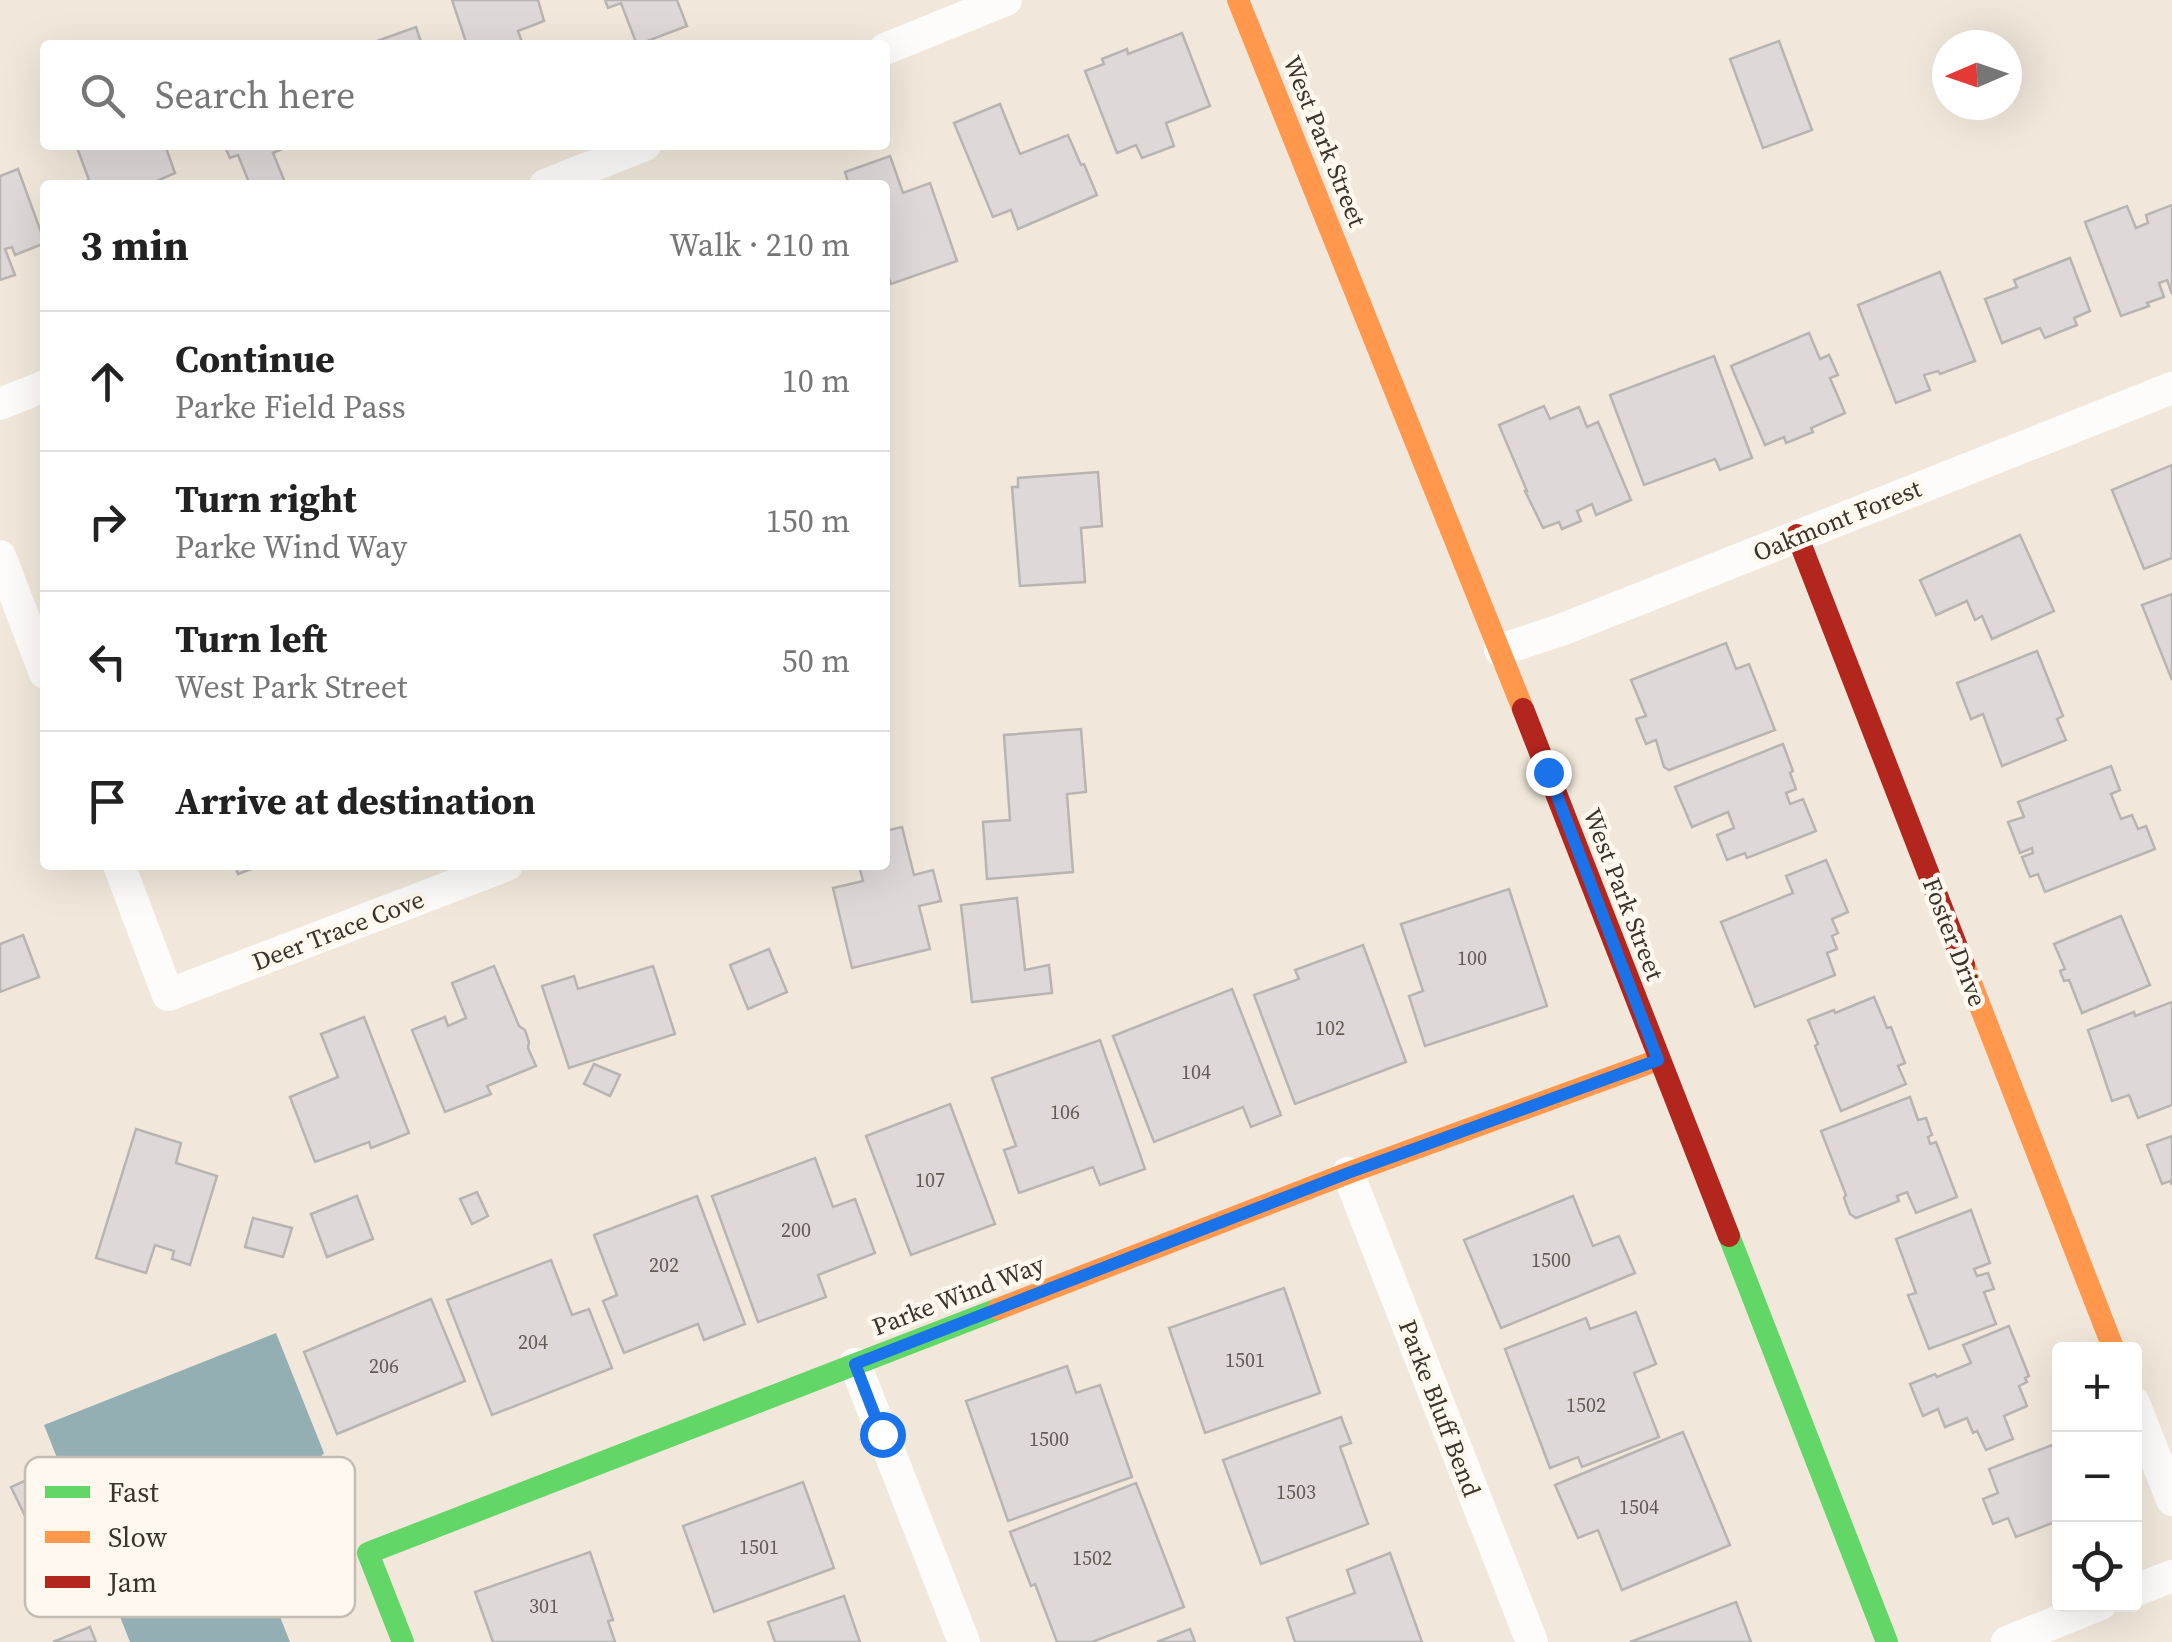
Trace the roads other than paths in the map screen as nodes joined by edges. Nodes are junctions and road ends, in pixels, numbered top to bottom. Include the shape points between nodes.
1 (1006, 0) edge
2 (1238, 0) edge
3 (890, 46) edge
4 (632, 150) edge
5 (558, 180) edge
6 (40, 388) edge
7 (2172, 388) edge
8 (0, 404) edge
9 (1797, 535) junction
10 (0, 556) edge
11 (1500, 650) junction
12 (40, 660) edge
13 (120, 870) edge
14 (494, 870) edge
15 (1658, 1060) junction
16 (1348, 1173) junction
17 (2111, 1342) edge
18 (855, 1364) junction
19 (2142, 1423) edge
20 (2172, 1500) edge
21 (2172, 1576) edge
22 (2142, 1588) edge
23 (2081, 1612) edge
24 (403, 1642) edge
25 (964, 1642) edge
26 (1532, 1642) edge
27 (1887, 1642) edge
28 (2007, 1642) edge

1 - 3 street
2 - 11 street, West Park Street
4 - 5 street
6 - 8 street
7 - 9 street, Oakmont Forest
9 - 11 street, Oakmont Forest
9 - 17 street, Foster Drive
10 - 12 street
11 - 15 street, West Park Street
13 - 14 street, Deer Trace Cove via 168,995
15 - 16 street, Parke Wind Way
15 - 27 street, West Park Street
16 - 18 street, Parke Wind Way
16 - 26 street, Parke Bluff Bend
18 - 24 street, Parke Wind Way via 368,1553
18 - 25 street
19 - 20 street
21 - 22 street
23 - 28 street

